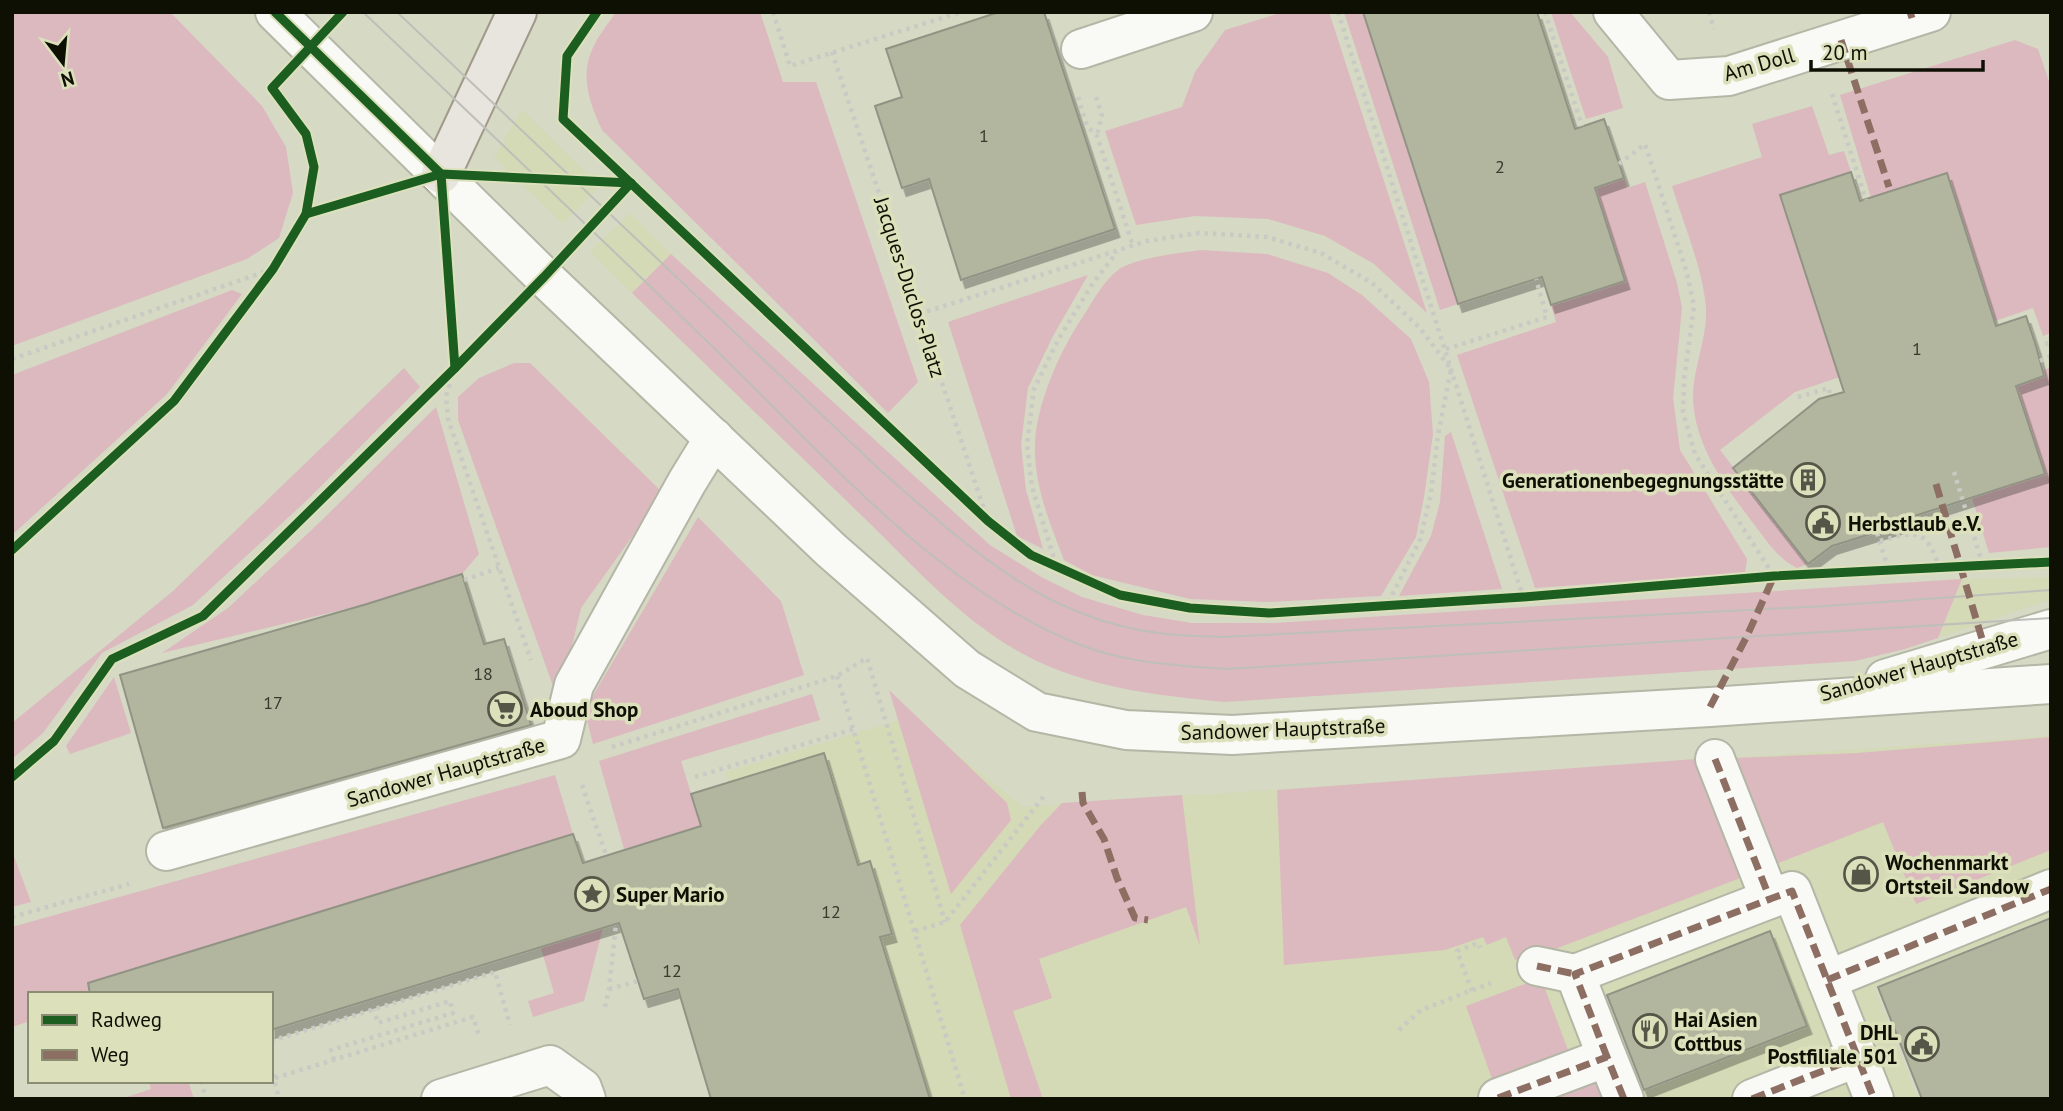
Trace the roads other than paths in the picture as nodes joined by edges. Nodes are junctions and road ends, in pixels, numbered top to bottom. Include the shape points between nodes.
1 (275, 12) edge
2 (517, 12) edge
3 (1194, 12) edge
4 (1613, 12) edge
5 (1931, 12) edge
6 (1081, 49) dead end
7 (441, 174) junction
8 (714, 438) junction
9 (2051, 629) edge
10 (2051, 684) edge
11 (1787, 702) junction
12 (1715, 758) dead end
13 (166, 851) dead end
14 (2051, 889) edge
15 (1770, 899) junction
16 (1537, 966) road end
17 (1576, 974) junction
18 (1827, 979) junction
19 (1607, 1057) junction
20 (1858, 1057) junction
21 (1499, 1098) edge
22 (441, 1099) edge
23 (586, 1099) edge
24 (1624, 1099) edge
25 (1752, 1099) edge
26 (1874, 1099) edge

1 - 7 street, Sandower Hauptstraße
2 - 7 main road
3 - 6 street
4 - 5 street, Am Doll via 1669,80 1728,76
7 - 8 street, Sandower Hauptstraße
8 - 11 street, Sandower Hauptstraße via 831,550 967,669 1052,717 1126,730 1232,735
8 - 13 street, Sandower Hauptstraße via 574,685 561,739
9 - 11 street, Sandower Hauptstraße via 1894,677
10 - 11 street, Sandower Hauptstraße
12 - 15 street
14 - 18 street
15 - 17 street
15 - 18 street via 1791,891
16 - 17 street
17 - 19 street
18 - 20 street
19 - 21 street
19 - 24 street
20 - 25 street
20 - 26 street
22 - 23 street via 550,1065 582,1088

